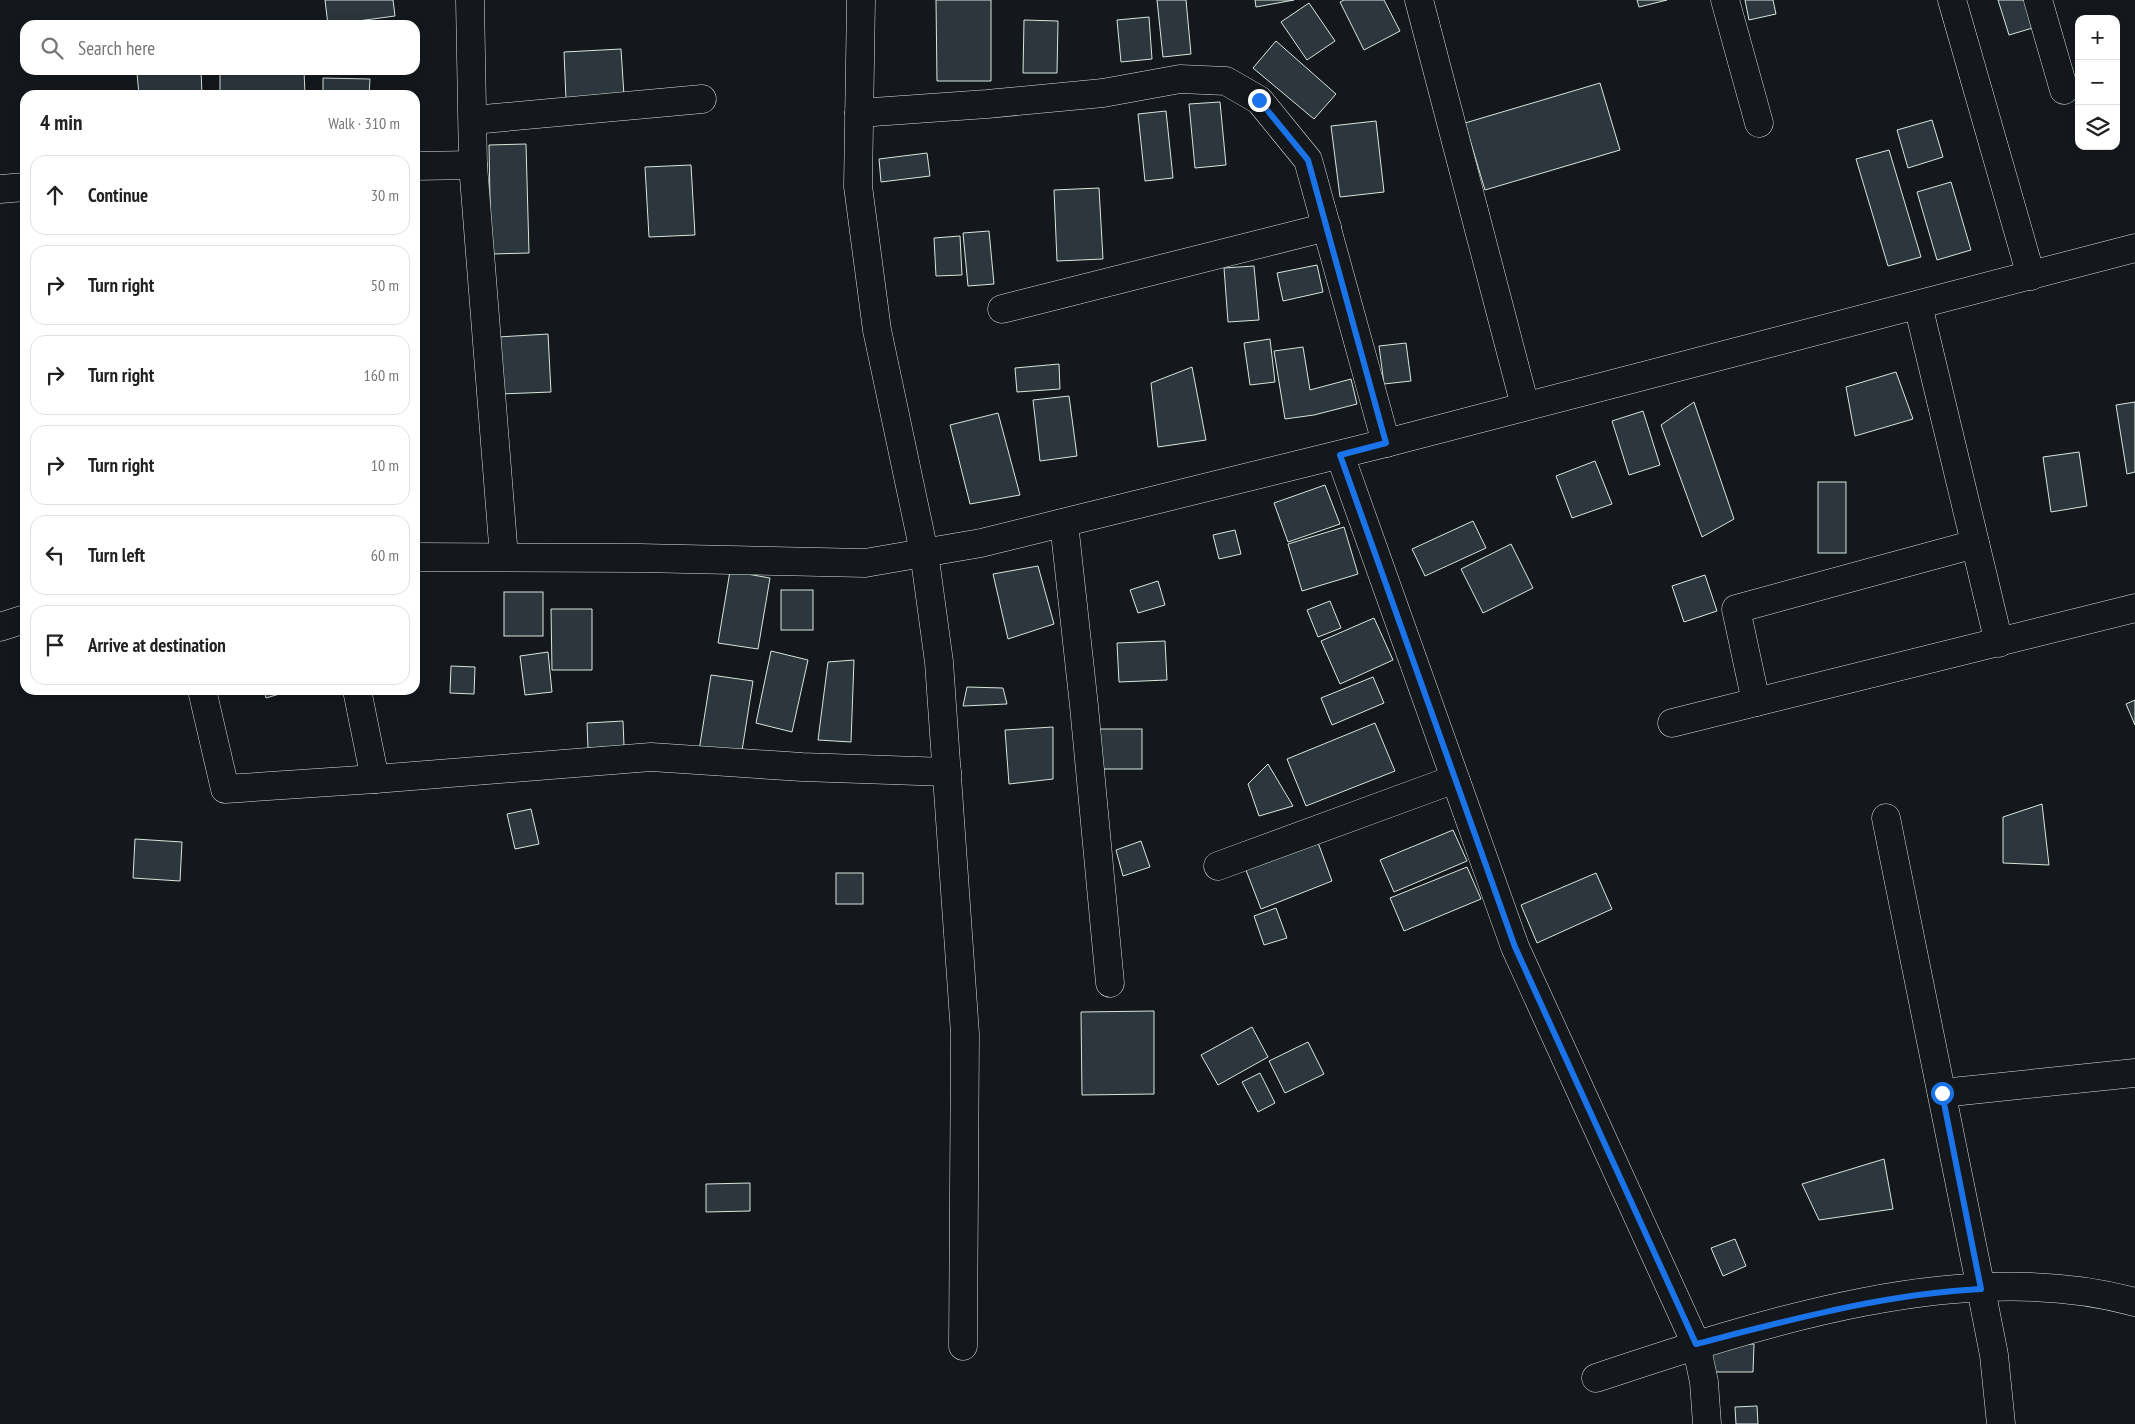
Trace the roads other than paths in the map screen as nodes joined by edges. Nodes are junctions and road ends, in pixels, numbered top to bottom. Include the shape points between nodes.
1 (470, 0) edge
2 (861, 0) edge
3 (1418, 0) edge
4 (1725, 0) edge
5 (1952, 0) edge
6 (2038, 0) edge
7 (2064, 90) dead end
8 (702, 99) dead end
9 (859, 113) junction
10 (472, 120) junction
11 (1759, 123) dead end
12 (473, 165) junction
13 (420, 166) edge
14 (20, 187) edge
15 (0, 189) edge
16 (1327, 227) junction
17 (2135, 248) edge
18 (2031, 276) junction
19 (1918, 305) junction
20 (1002, 310) dead end
21 (1525, 406) junction
22 (1386, 443) junction
23 (1340, 455) junction
24 (1064, 522) junction
25 (1976, 544) junction
26 (924, 552) junction
27 (504, 557) junction
28 (420, 558) edge
29 (2135, 608) edge
30 (20, 621) edge
31 (0, 627) edge
32 (1999, 643) junction
33 (203, 695) edge
34 (358, 695) edge
35 (1756, 702) junction
36 (1672, 723) dead end
37 (946, 772) junction
38 (375, 779) junction
39 (1456, 779) junction
40 (1886, 818) dead end
41 (1218, 866) dead end
42 (1110, 983) dead end
43 (2135, 1073) edge
44 (1942, 1093) junction
45 (1981, 1289) junction
46 (2135, 1302) edge
47 (1696, 1344) junction
48 (963, 1346) dead end
49 (1596, 1378) dead end
50 (1708, 1424) edge
51 (2001, 1424) edge

1 - 10 street
2 - 9 street
3 - 21 street
4 - 11 street
5 - 18 street
6 - 7 street
8 - 10 street
9 - 16 street via 1103,93 1180,79 1226,81 1259,100 1308,160
9 - 26 street via 858,186 877,330
10 - 12 street
12 - 13 street
12 - 27 street
14 - 15 street
16 - 20 street
16 - 22 street
17 - 18 street
18 - 19 street
19 - 21 street
19 - 25 street
21 - 22 street
22 - 23 street
23 - 24 street
23 - 39 street
24 - 26 street via 982,543
24 - 42 street
25 - 32 street
25 - 35 street via 1736,609
26 - 27 street via 865,563
26 - 37 street via 939,662
27 - 28 street
29 - 32 street
30 - 31 street
32 - 35 street
33 - 38 street via 224,789
34 - 38 street
35 - 36 street
37 - 38 street via 651,757
37 - 48 street via 965,1034
39 - 41 street
39 - 47 street via 1515,947
40 - 44 street
43 - 44 street
44 - 45 street
45 - 46 street via 2032,1286 2102,1293
45 - 47 street via 1933,1291 1847,1306
45 - 51 street via 1994,1354
47 - 49 street
47 - 50 street

